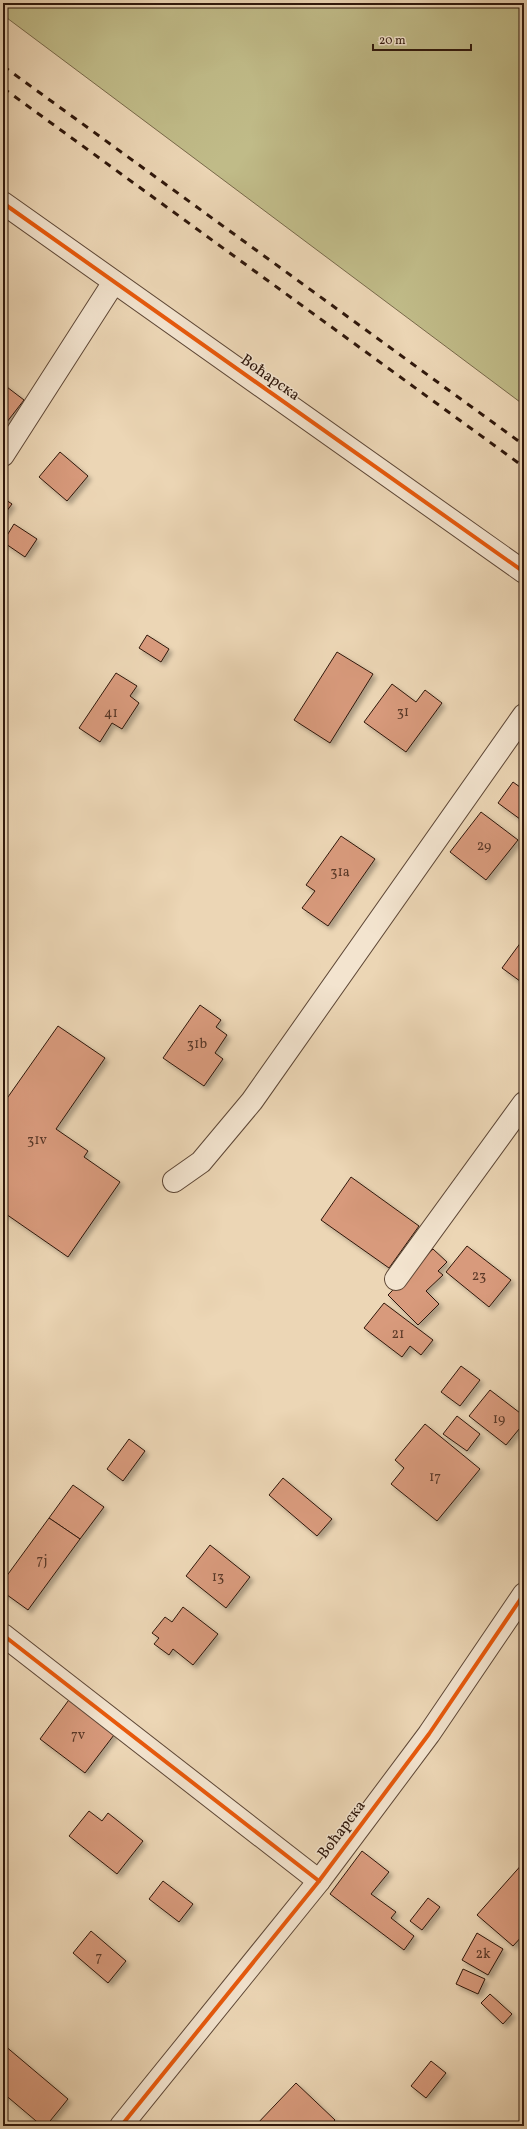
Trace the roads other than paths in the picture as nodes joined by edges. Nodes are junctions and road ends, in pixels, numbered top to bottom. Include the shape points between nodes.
1 (3, 203) edge
2 (114, 282) junction
3 (3, 455) edge
4 (524, 572) edge
5 (524, 716) edge
6 (524, 1103) edge
7 (174, 1181) dead end
8 (396, 1279) dead end
9 (524, 1594) edge
10 (3, 1635) edge
11 (319, 1881) junction
12 (120, 2126) edge

1 - 2 street, Воћарска
2 - 3 street
2 - 4 street, Воћарска
5 - 7 street via 252,1101 201,1162
6 - 8 street
9 - 11 street, Воћарска via 430,1734
10 - 11 street
11 - 12 street, Воћарска

